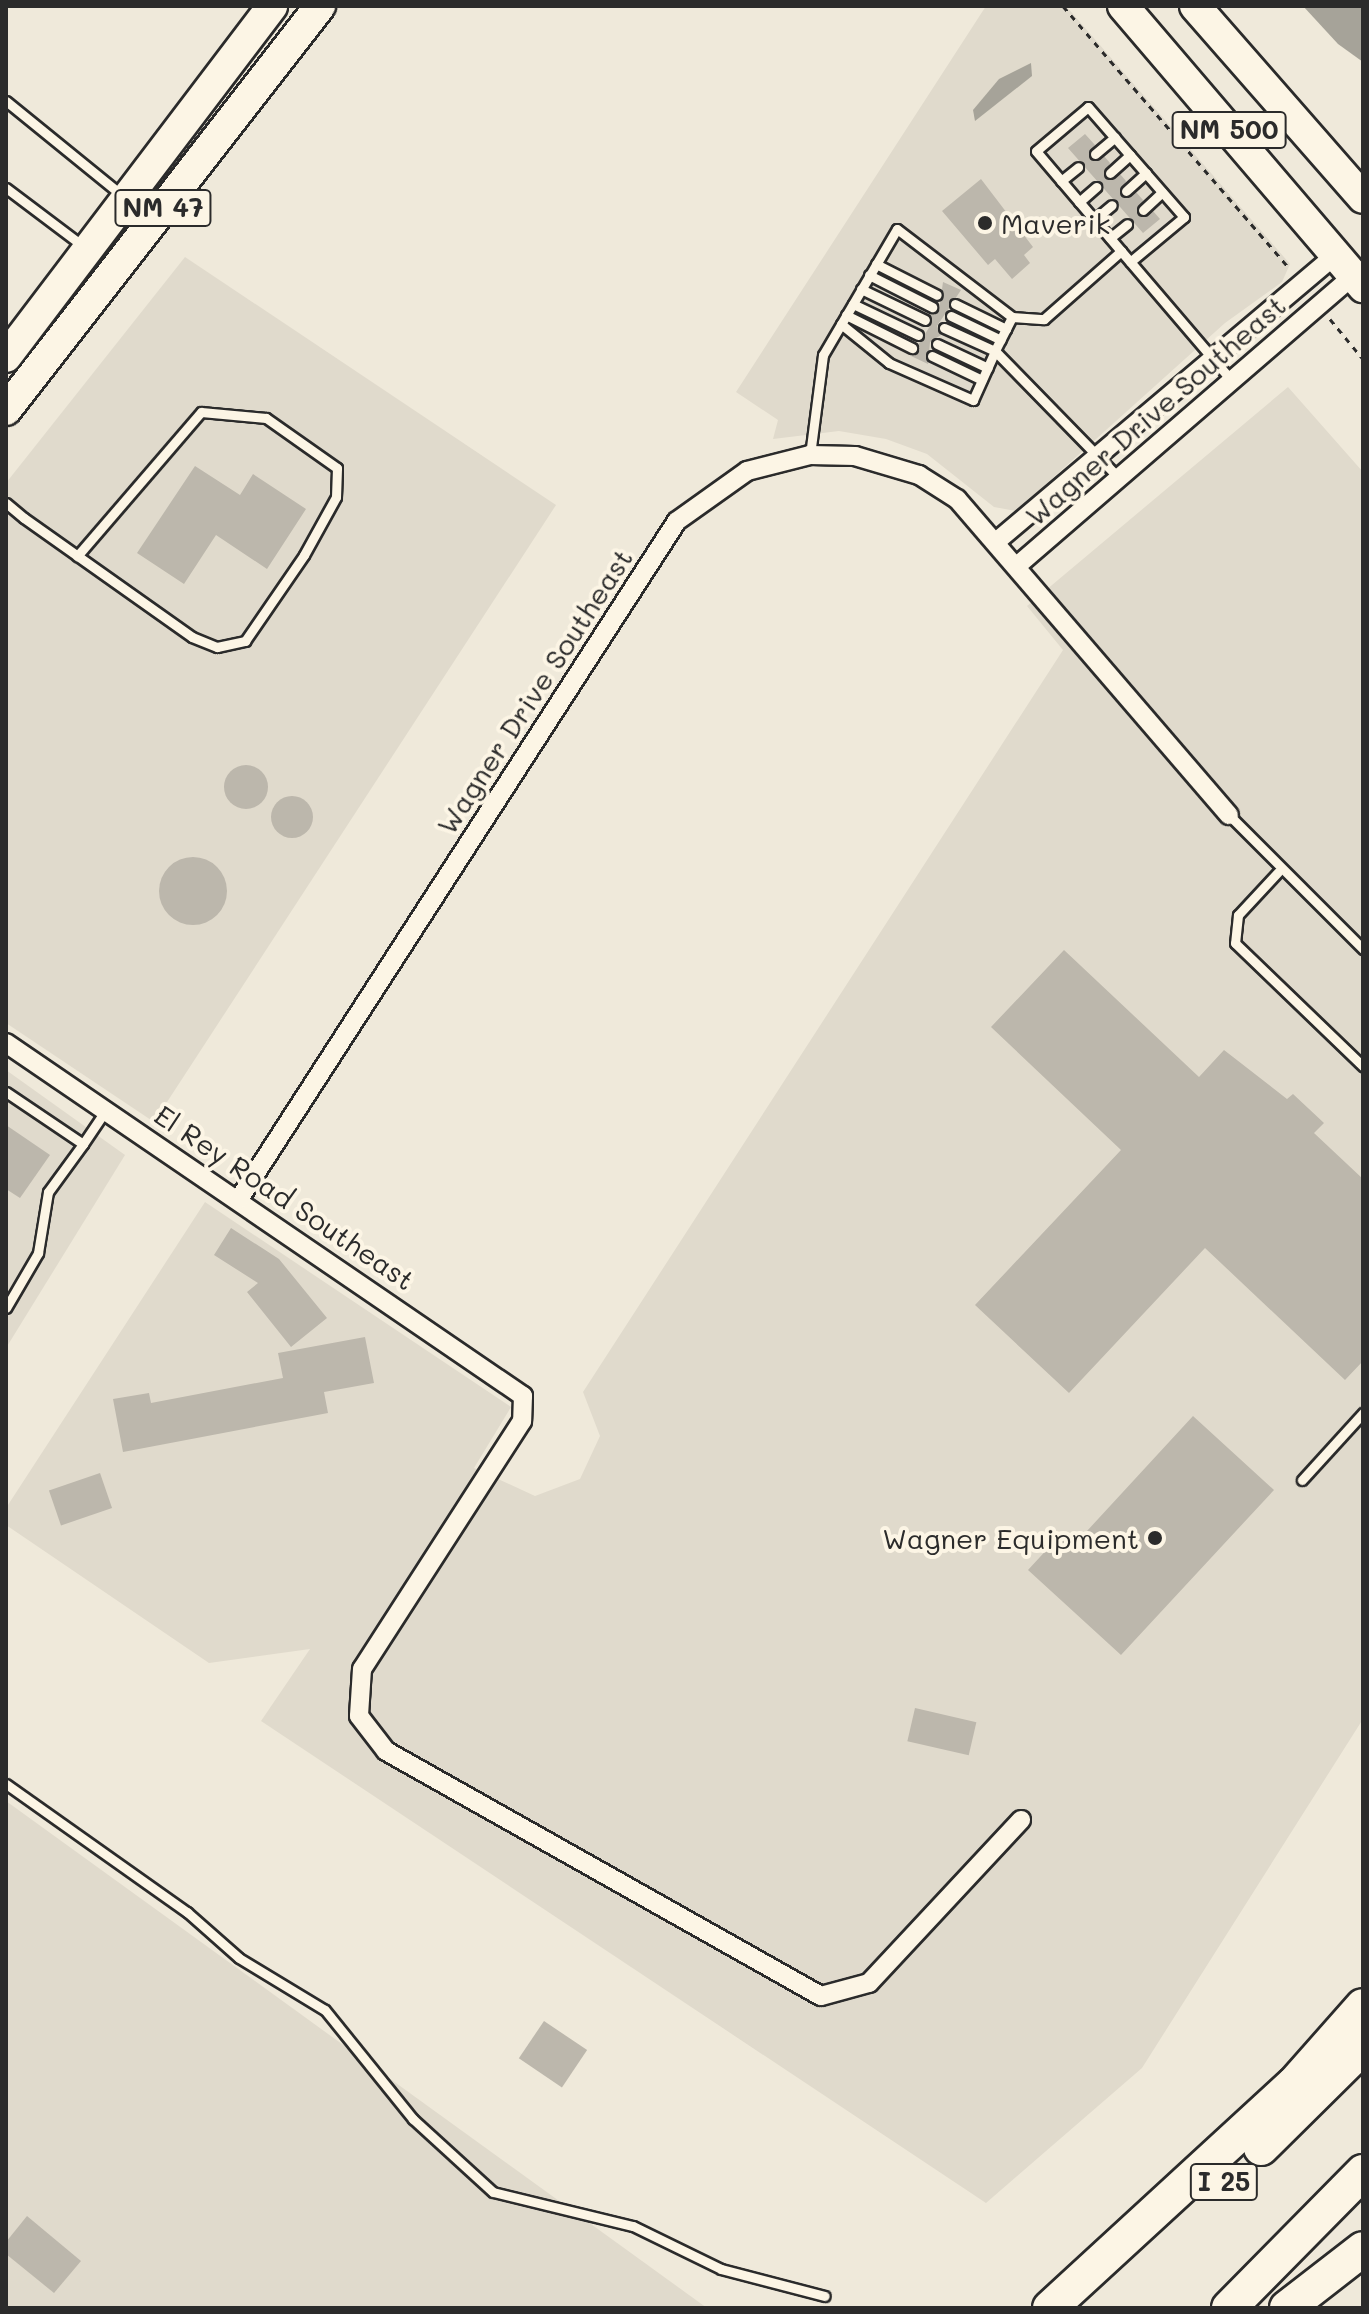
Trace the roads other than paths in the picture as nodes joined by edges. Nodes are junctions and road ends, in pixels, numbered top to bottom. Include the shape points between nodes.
1 (272, 6) edge
2 (320, 6) edge
3 (1123, 6) edge
4 (1195, 6) edge
5 (6, 101) edge
6 (1115, 137) junction
7 (1095, 154) dead end
8 (1130, 155) junction
9 (1078, 167) dead end
10 (1110, 173) dead end
11 (1146, 173) junction
12 (1061, 181) junction
13 (1096, 187) dead end
14 (6, 188) edge
15 (1126, 191) dead end
16 (1162, 192) junction
17 (126, 198) junction
18 (1363, 198) edge
19 (1079, 202) junction
20 (1112, 205) dead end
21 (1143, 210) dead end
22 (1094, 220) junction
23 (1127, 224) dead end
24 (1110, 238) junction
25 (87, 249) junction
26 (1121, 251) junction
27 (1130, 262) junction
28 (876, 264) junction
29 (1354, 268) edge
30 (869, 275) junction
31 (861, 289) junction
32 (937, 295) dead end
33 (853, 304) junction
34 (955, 304) dead end
35 (932, 307) dead end
36 (951, 316) dead end
37 (1012, 317) junction
38 (844, 319) junction
39 (925, 320) dead end
40 (944, 328) dead end
41 (1006, 329) junction
42 (918, 335) dead end
43 (1001, 340) junction
44 (937, 344) dead end
45 (912, 348) dead end
46 (995, 351) junction
47 (932, 356) dead end
48 (6, 357) edge
49 (1213, 358) junction
50 (988, 368) junction
51 (982, 380) junction
52 (1232, 381) junction
53 (6, 410) edge
54 (810, 455) junction
55 (1099, 455) junction
56 (1119, 478) junction
57 (6, 503) edge
58 (997, 541) junction
59 (77, 556) junction
60 (1018, 565) junction
61 (1229, 815) joint
62 (1278, 872) junction
63 (1363, 949) edge
64 (6, 1043) edge
65 (1363, 1066) edge
66 (6, 1092) edge
67 (105, 1110) junction
68 (83, 1144) junction
69 (239, 1199) junction
70 (6, 1308) edge
71 (1363, 1413) edge
72 (1302, 1480) dead end
73 (6, 1784) edge
74 (1021, 1820) dead end
75 (1363, 2006) edge
76 (1363, 2047) edge
77 (1363, 2172) edge
78 (1363, 2249) edge
79 (825, 2296) dead end
80 (1050, 2308) edge
81 (1078, 2308) edge
82 (1229, 2308) edge
83 (1287, 2308) edge

1 - 17 main road, NM 47
2 - 53 main road, NM 47
3 - 29 main road, NM 500
4 - 18 main road, NM 500
5 - 17 lane
6 - 7 lane
6 - 8 lane
6 - 12 lane via 1088,107 1036,151
8 - 10 lane
8 - 11 lane
9 - 12 lane
11 - 15 lane
11 - 16 lane
12 - 19 lane
13 - 19 lane
14 - 25 lane
16 - 21 lane
16 - 27 lane via 1184,217
17 - 25 main road, NM 47
19 - 22 lane
20 - 22 lane
22 - 24 lane
23 - 24 lane
24 - 26 lane
25 - 48 main road, NM 47
26 - 27 lane
26 - 37 lane via 1044,319
27 - 49 lane
28 - 30 lane
28 - 32 lane
28 - 37 lane via 897,229
29 - 49 street, Wagner Drive Southeast
29 - 52 street, Wagner Drive Southeast
30 - 31 lane
30 - 35 lane
31 - 33 lane
31 - 39 lane
33 - 38 lane
33 - 42 lane
34 - 41 lane
36 - 43 lane
37 - 41 lane
38 - 45 lane
38 - 51 lane via 889,363 973,400
38 - 54 lane via 823,355
40 - 46 lane
41 - 43 lane
43 - 46 lane
44 - 50 lane
46 - 50 lane
46 - 55 lane
47 - 51 lane
49 - 52 lane
49 - 55 street, Wagner Drive Southeast
50 - 51 lane
52 - 56 street, Wagner Drive Southeast
54 - 58 street, Wagner Drive Southeast via 877,460 919,475 957,499
54 - 69 street, Wagner Drive Southeast via 727,481 677,521
55 - 56 lane
55 - 58 street, Wagner Drive Southeast
56 - 60 street, Wagner Drive Southeast
57 - 59 lane
58 - 60 street, Wagner Drive Southeast
59 - 59 lane via 192,637 217,647 245,641 336,497 337,468 266,418 201,412
60 - 61 street
61 - 62 lane
62 - 63 lane
62 - 65 lane via 1238,915 1235,943
64 - 67 street, El Rey Road Southeast
66 - 68 lane
67 - 68 lane
67 - 69 street, El Rey Road Southeast
68 - 70 lane via 48,1192 38,1253
69 - 74 street, El Rey Road Southeast via 513,1383 525,1404 522,1421 362,1669 357,1705 377,1744 821,1996 869,1983
71 - 72 lane
73 - 79 lane via 187,1912 239,1958 325,2010 413,2119 493,2192 633,2226 721,2269
75 - 80 highway via 1262,2114
76 - 81 highway, I 25 via 1217,2189
77 - 82 highway
78 - 83 highway

